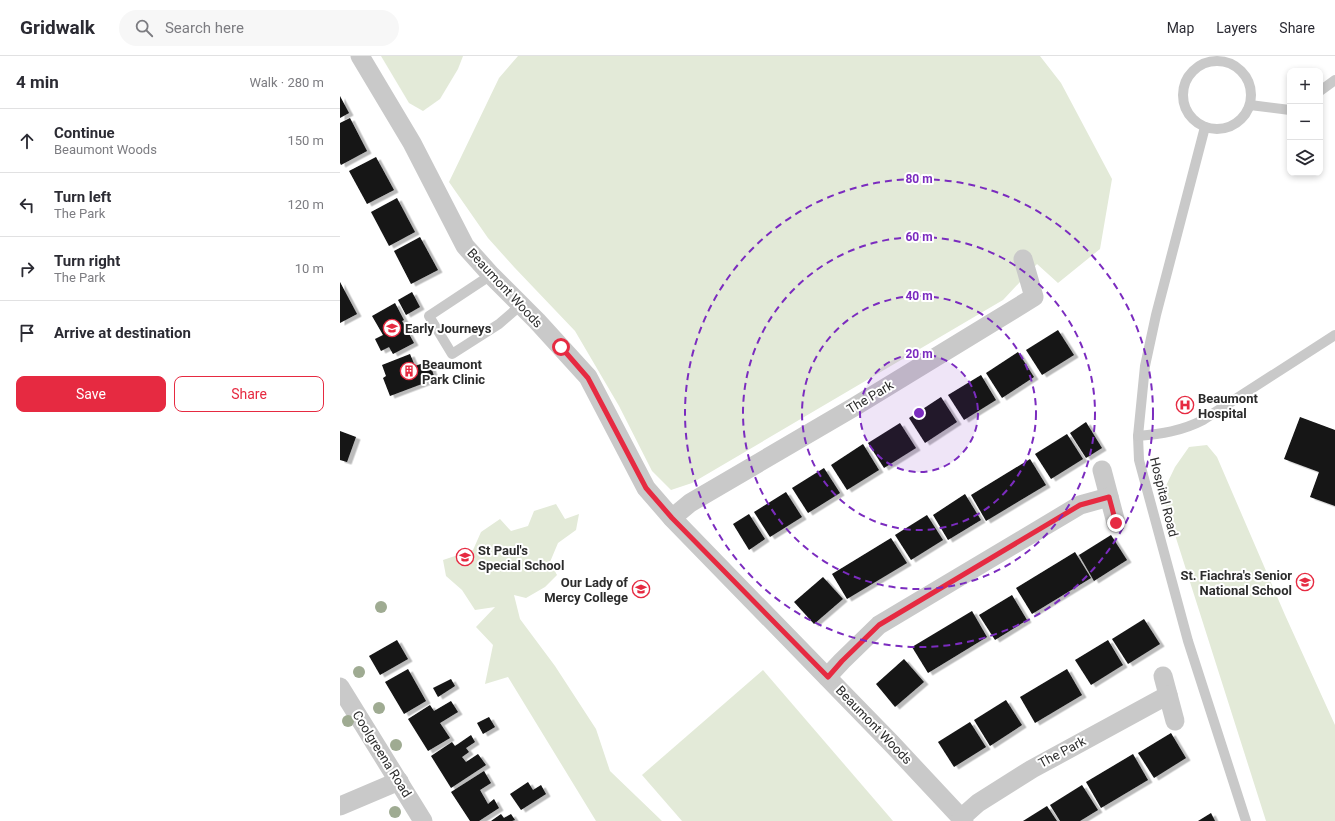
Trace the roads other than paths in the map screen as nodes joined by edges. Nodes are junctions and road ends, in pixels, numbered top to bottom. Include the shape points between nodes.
1 (360, 56) edge
2 (1227, 59) edge
3 (1335, 80) edge
4 (1323, 89) edge
5 (1250, 105) junction
6 (1287, 110) edge
7 (1205, 127) junction
8 (1023, 259) dead end
9 (491, 275) junction
10 (521, 305) junction
11 (1335, 336) edge
12 (1138, 436) junction
13 (1102, 470) dead end
14 (1109, 497) junction
15 (672, 518) junction
16 (1116, 523) dead end
17 (1163, 676) dead end
18 (828, 677) junction
19 (340, 687) edge
20 (1168, 695) junction
21 (1175, 721) dead end
22 (399, 780) junction
23 (340, 806) edge
24 (963, 819) edge
25 (423, 821) edge
26 (1246, 821) edge

1 - 9 street, Beaumont Woods via 412,143 466,246
2 - 5 lane via 1243,72 1250,84
2 - 7 lane via 1205,63 1194,70 1186,81 1183,93 1185,106 1192,118
3 - 4 lane
5 - 6 lane
5 - 7 lane via 1240,120 1229,127
7 - 12 lane, Hospital Road via 1156,315 1146,366
8 - 15 street, The Park via 1034,298 690,504
9 - 10 street, Beaumont Woods
9 - 10 lane via 429,316 452,354 499,324
10 - 15 street, Beaumont Woods via 588,378 646,488
11 - 12 lane via 1203,420 1170,432
12 - 26 lane, Hospital Road via 1139,460 1186,633
13 - 14 street
14 - 16 street
14 - 18 street via 1080,505 879,625
15 - 18 street, Beaumont Woods
17 - 20 street
18 - 24 street, Beaumont Woods
19 - 22 street, Coolgreena Road
20 - 21 street
20 - 24 street, The Park via 1032,769 978,803
22 - 23 street
22 - 25 street, Coolgreena Road

